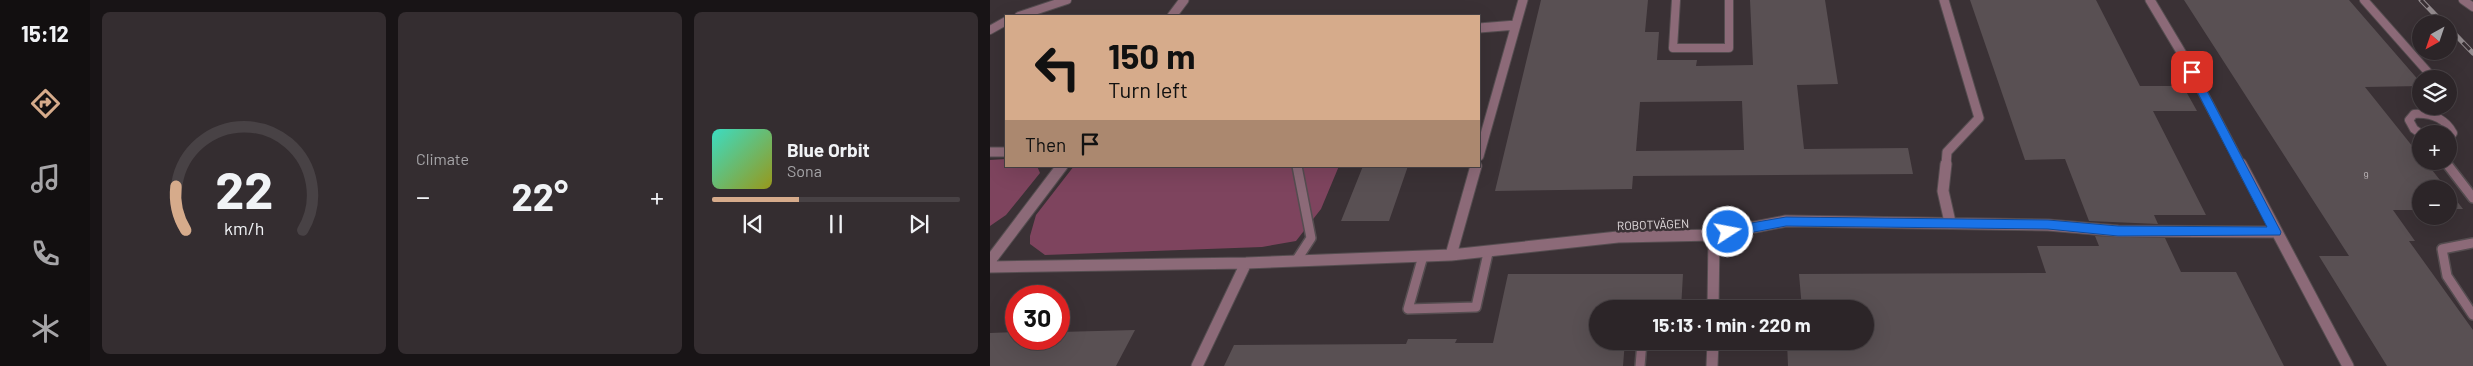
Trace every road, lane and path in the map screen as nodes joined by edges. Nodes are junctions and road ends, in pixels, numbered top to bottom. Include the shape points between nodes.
1 (1067, 0) edge
2 (1184, 0) edge
3 (1523, 0) edge
4 (1676, 0) edge
5 (1729, 0) edge
6 (1944, 0) edge
7 (2150, 0) edge
8 (2364, 0) edge
9 (2463, 0) edge
10 (2473, 7) edge
11 (1022, 15) edge
12 (1173, 15) edge
13 (1005, 22) edge
14 (1516, 25) junction
15 (1480, 28) edge
16 (990, 30) edge
17 (2426, 70) edge
18 (2434, 116) joint
19 (2447, 125) edge
20 (2412, 126) edge
21 (990, 152) edge
22 (1005, 152) edge
23 (1480, 152) edge
24 (1061, 167) edge
25 (1297, 167) edge
26 (1476, 167) edge
27 (2452, 170) edge
28 (2473, 198) edge
29 (1950, 222) junction
30 (2275, 232) junction
31 (1714, 235) junction
32 (2473, 243) edge
33 (1488, 252) junction
34 (1451, 255) junction
35 (1423, 256) junction
36 (990, 260) edge
37 (1296, 261) junction
38 (1246, 263) junction
39 (990, 267) edge
40 (1713, 300) edge
41 (2473, 315) edge
42 (1641, 350) edge
43 (1713, 350) edge
44 (1197, 366) edge
45 (1640, 366) edge
46 (1712, 366) edge
47 (2348, 366) edge

1 - 11 lane
2 - 12 street
3 - 14 street
4 - 5 lane via 1673,48 1729,48
6 - 29 street via 1979,118 1947,152 1943,191
7 - 30 street via 2184,57
8 - 17 lane
9 - 10 lane
13 - 16 lane
14 - 15 street
14 - 23 street
18 - 19 lane
18 - 20 lane via 2420,114 2410,117
21 - 22 street
24 - 36 street
25 - 37 lane via 1311,238
26 - 34 street
27 - 28 lane
29 - 30 street, ROBOTVÄGEN via 2118,231
29 - 31 street, ROBOTVÄGEN via 1786,221
30 - 47 street
31 - 33 street, ROBOTVÄGEN via 1618,236
31 - 40 street
32 - 41 lane via 2442,249 2441,263 2448,280
33 - 34 street, ROBOTVÄGEN
33 - 35 lane via 1476,307 1408,308
34 - 35 street, ROBOTVÄGEN
35 - 37 street, ROBOTVÄGEN
37 - 38 street, ROBOTVÄGEN
38 - 39 street, ROBOTVÄGEN
38 - 44 street
42 - 45 lane
43 - 46 street

